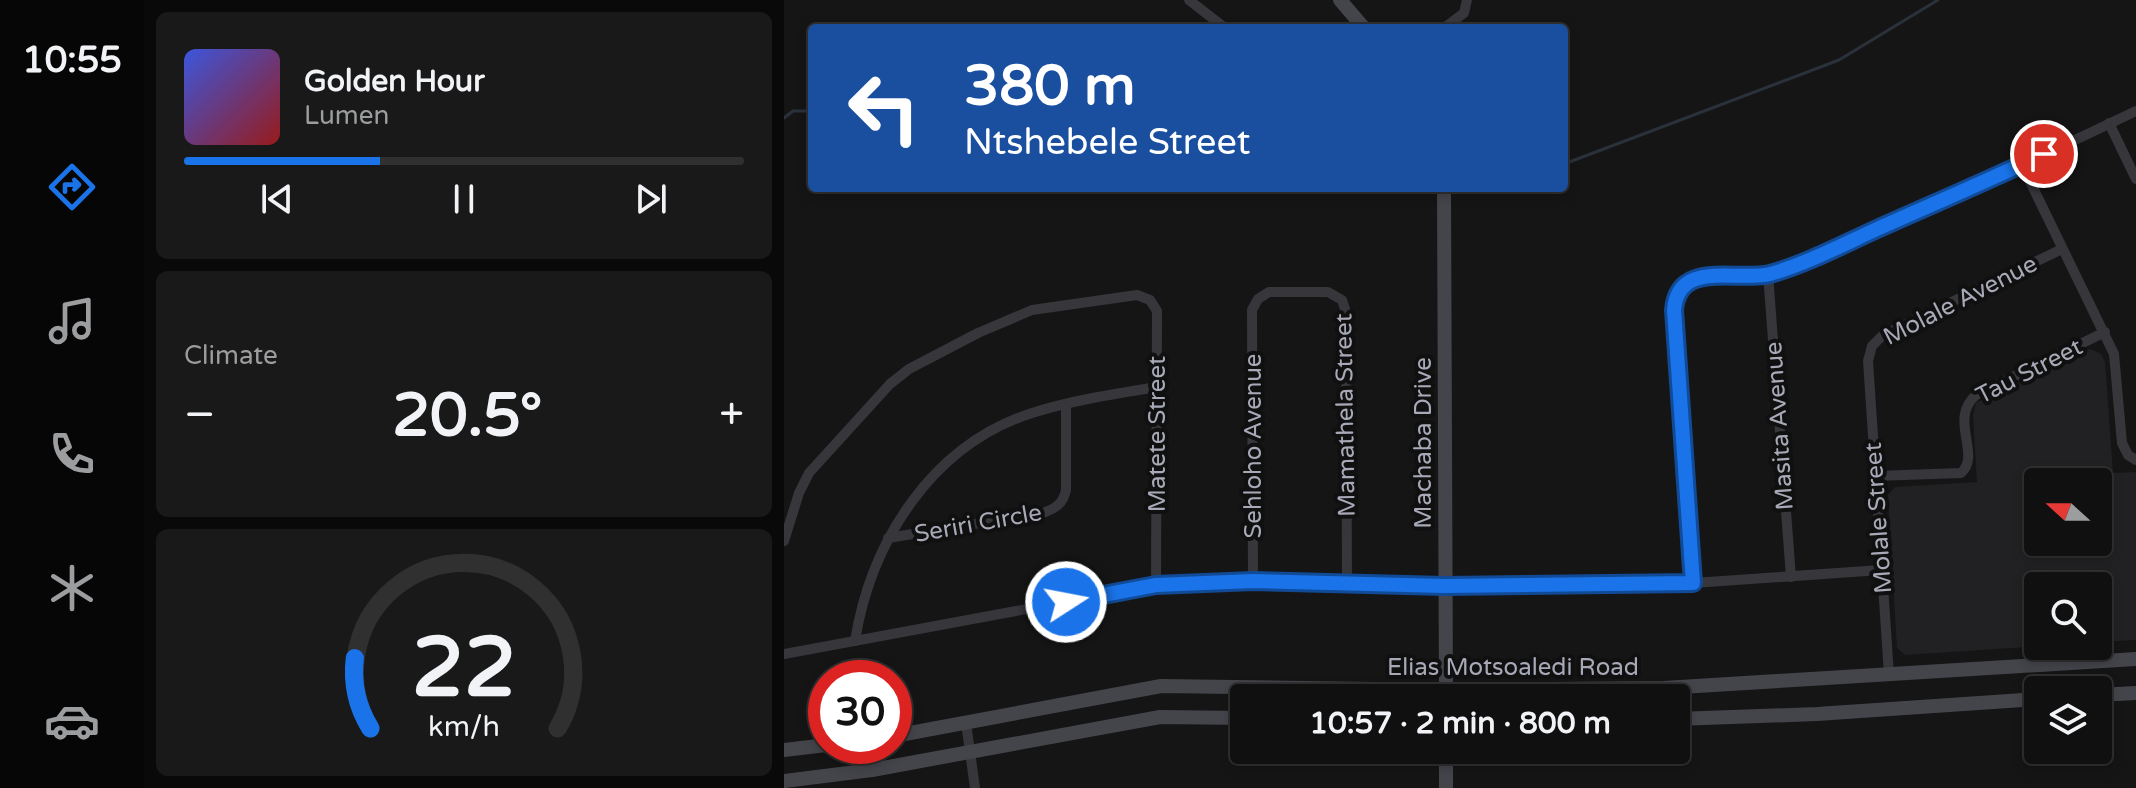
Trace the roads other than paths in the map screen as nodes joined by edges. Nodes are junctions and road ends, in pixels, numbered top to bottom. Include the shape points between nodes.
1 (1189, 0) edge
2 (1340, 0) edge
3 (1467, 0) edge
4 (1220, 24) edge
5 (1361, 24) edge
6 (1450, 24) edge
7 (2136, 111) edge
8 (2109, 123) junction
9 (2022, 165) junction
10 (2136, 179) edge
11 (1444, 192) edge
12 (2062, 249) junction
13 (1768, 274) junction
14 (1252, 310) joint
15 (2105, 332) junction
16 (1868, 361) joint
17 (1157, 387) junction
18 (1066, 404) junction
19 (2136, 460) edge
20 (1875, 476) junction
21 (888, 538) junction
22 (784, 541) edge
23 (1881, 570) junction
24 (1791, 577) junction
25 (1253, 581) junction
26 (1693, 583) junction
27 (1347, 584) junction
28 (1156, 585) junction
29 (1445, 586) junction
30 (855, 641) junction
31 (784, 654) edge
32 (2136, 659) edge
33 (1889, 675) junction
34 (1446, 684) edge
35 (1690, 686) edge
36 (1230, 688) edge
37 (2136, 693) edge
38 (2112, 694) edge
39 (2024, 700) edge
40 (1230, 718) edge
41 (1690, 719) edge
42 (966, 723) junction
43 (912, 733) edge
44 (808, 747) edge
45 (784, 750) edge
46 (971, 752) junction
47 (1446, 764) edge
48 (784, 781) edge
49 (975, 788) edge
50 (1446, 788) edge

1 - 4 street
2 - 5 main road
3 - 6 street via 1461,16
7 - 8 street
8 - 9 street
8 - 10 street
9 - 12 street
9 - 13 street
11 - 29 main road, Machaba Drive
12 - 15 street
12 - 16 street, Molale Avenue via 1883,335 1872,346
13 - 24 street, Masita Avenue
13 - 26 street via 1700,277 1679,291 1674,310
14 - 25 street, Sehloho Avenue
14 - 27 street, Mamathela Street via 1269,292 1328,292 1345,306
15 - 19 street via 2114,354 2123,450
15 - 20 street, Tau Street via 1968,401 1968,462 1961,473
16 - 20 street, Molale Street
17 - 18 street, Seriri Circle
17 - 22 street, Matete Street via 1157,311 1150,300 1137,295 1032,310 978,333 890,384 809,473
17 - 28 street, Matete Street
18 - 21 street, Seriri Circle via 1030,414 973,442 923,486
18 - 21 street, Seriri Circle via 1066,490 1057,507
20 - 23 street, Molale Street
21 - 30 street, Seriri Circle via 866,589
23 - 24 street
23 - 33 street, Molale Street
24 - 26 street
25 - 27 street
25 - 28 street
26 - 29 street
27 - 29 street
28 - 30 street
29 - 34 main road, Machaba Drive
30 - 31 street
32 - 33 main road, Elias Motsoaledi Road
33 - 35 main road, Elias Motsoaledi Road
36 - 42 main road, Elias Motsoaledi Road via 1161,686
37 - 38 main road
39 - 41 main road
40 - 46 main road via 1160,717
42 - 43 main road, Elias Motsoaledi Road
42 - 46 street
44 - 45 main road
46 - 48 main road
46 - 49 street
47 - 50 main road

